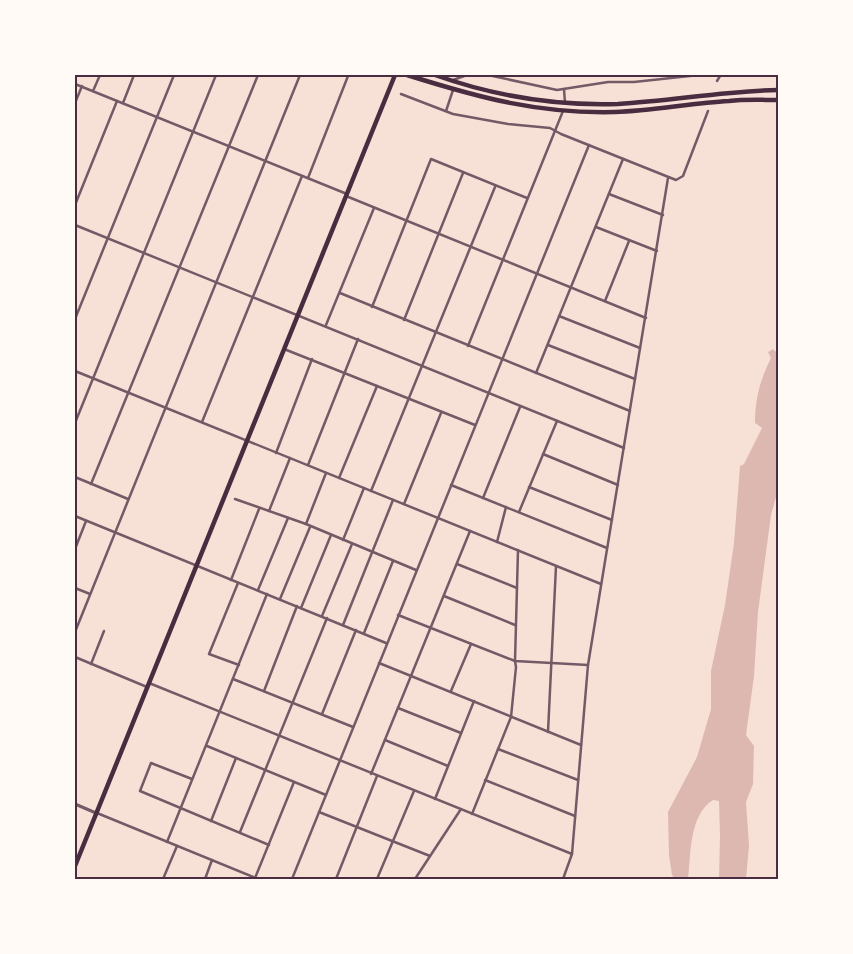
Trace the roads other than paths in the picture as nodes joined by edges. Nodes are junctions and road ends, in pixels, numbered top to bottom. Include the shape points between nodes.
1 (100, 75) edge
2 (134, 75) edge
3 (174, 75) edge
4 (216, 75) edge
5 (258, 75) edge
6 (300, 75) edge
7 (346, 75) edge
8 (395, 75) edge
9 (408, 75) edge
10 (435, 75) edge
11 (467, 75) edge
12 (488, 75) edge
13 (700, 75) edge
14 (716, 75) edge
15 (451, 81) junction
16 (717, 81) dead end
17 (75, 84) edge
18 (82, 86) junction
19 (453, 90) junction
20 (564, 90) junction
21 (778, 90) edge
22 (93, 91) junction
23 (402, 94) dead end
24 (778, 100) edge
25 (117, 101) junction
26 (123, 103) junction
27 (565, 103) junction
28 (75, 104) edge
29 (446, 111) junction
30 (563, 111) junction
31 (708, 111) dead end
32 (157, 117) junction
33 (555, 130) junction
34 (193, 132) junction
35 (229, 146) junction
36 (589, 146) junction
37 (623, 159) junction
38 (266, 161) junction
39 (463, 174) junction
40 (302, 176) junction
41 (308, 178) junction
42 (668, 178) junction
43 (495, 186) junction
44 (610, 194) junction
45 (347, 195) junction
46 (527, 198) junction
47 (75, 206) edge
48 (374, 208) junction
49 (663, 215) junction
50 (406, 221) junction
51 (75, 225) edge
52 (596, 227) junction
53 (438, 234) junction
54 (107, 238) junction
55 (629, 241) junction
56 (470, 248) junction
57 (657, 251) junction
58 (144, 253) junction
59 (503, 260) junction
60 (180, 267) junction
61 (537, 274) junction
62 (216, 282) junction
63 (571, 288) junction
64 (340, 294) junction
65 (253, 298) junction
66 (605, 300) junction
67 (372, 307) junction
68 (298, 314) junction
69 (559, 316) junction
70 (646, 318) junction
71 (75, 319) edge
72 (404, 320) junction
73 (326, 326) junction
74 (436, 333) junction
75 (358, 339) junction
76 (548, 344) junction
77 (468, 346) junction
78 (640, 348) junction
79 (284, 349) junction
80 (312, 359) junction
81 (502, 360) junction
82 (422, 365) junction
83 (75, 370) edge
84 (345, 373) junction
85 (536, 373) junction
86 (94, 378) junction
87 (635, 380) junction
88 (377, 386) junction
89 (488, 392) junction
90 (129, 393) junction
91 (409, 399) junction
92 (520, 407) junction
93 (166, 408) junction
94 (630, 411) junction
95 (441, 412) junction
96 (556, 421) junction
97 (202, 422) junction
98 (75, 423) edge
99 (475, 425) junction
100 (247, 441) junction
101 (624, 448) junction
102 (276, 452) junction
103 (543, 454) junction
104 (290, 458) junction
105 (308, 465) junction
106 (326, 473) junction
107 (75, 478) edge
108 (339, 478) junction
109 (91, 484) junction
110 (451, 485) junction
111 (618, 485) junction
112 (529, 487) junction
113 (364, 488) junction
114 (371, 491) junction
115 (483, 498) junction
116 (128, 499) junction
117 (235, 499) dead end
118 (393, 500) junction
119 (404, 504) junction
120 (506, 507) junction
121 (259, 509) junction
122 (269, 511) junction
123 (519, 512) junction
124 (75, 516) edge
125 (288, 518) junction
126 (438, 518) junction
127 (612, 520) junction
128 (86, 521) junction
129 (306, 524) junction
130 (310, 527) junction
131 (470, 531) junction
132 (115, 533) junction
133 (331, 535) junction
134 (343, 540) junction
135 (497, 542) junction
136 (352, 544) junction
137 (607, 548) junction
138 (75, 550) edge
139 (518, 550) junction
140 (373, 552) junction
141 (394, 560) junction
142 (456, 564) junction
143 (197, 566) junction
144 (556, 566) junction
145 (416, 570) junction
146 (231, 580) junction
147 (238, 582) junction
148 (601, 584) junction
149 (75, 588) edge
150 (517, 588) junction
151 (258, 590) junction
152 (90, 594) junction
153 (267, 594) junction
154 (444, 596) junction
155 (280, 599) junction
156 (296, 606) junction
157 (301, 608) junction
158 (398, 615) junction
159 (322, 616) junction
160 (327, 618) junction
161 (343, 625) junction
162 (515, 625) junction
163 (430, 628) junction
164 (356, 630) junction
165 (104, 631) dead end
166 (75, 632) edge
167 (364, 633) junction
168 (387, 643) junction
169 (471, 644) junction
170 (75, 657) edge
171 (515, 661) junction
172 (379, 663) junction
173 (551, 663) junction
174 (91, 664) junction
175 (238, 665) junction
176 (588, 666) junction
177 (410, 676) junction
178 (233, 679) junction
179 (148, 685) junction
180 (264, 691) junction
181 (451, 692) junction
182 (474, 701) junction
183 (292, 702) junction
184 (398, 708) junction
185 (220, 712) junction
186 (322, 714) junction
187 (511, 717) junction
188 (353, 727) junction
189 (548, 732) junction
190 (461, 733) junction
191 (279, 736) junction
192 (386, 740) junction
193 (581, 745) junction
194 (206, 746) junction
195 (498, 749) junction
196 (236, 758) junction
197 (340, 761) junction
198 (448, 766) junction
199 (265, 770) junction
200 (371, 774) junction
201 (377, 776) junction
202 (192, 779) junction
203 (485, 780) junction
204 (578, 780) junction
205 (294, 782) junction
206 (414, 791) junction
207 (326, 794) junction
208 (435, 799) junction
209 (75, 804) edge
210 (181, 809) junction
211 (461, 809) junction
212 (319, 812) junction
213 (97, 813) junction
214 (472, 814) junction
215 (575, 816) junction
216 (211, 821) junction
217 (357, 827) junction
218 (240, 832) junction
219 (392, 841) junction
220 (167, 842) junction
221 (269, 845) junction
222 (177, 846) junction
223 (572, 854) junction
224 (430, 856) junction
225 (212, 860) junction
226 (75, 866) edge
227 (248, 875) junction
228 (257, 878) edge
229 (163, 879) edge
230 (205, 879) edge
231 (246, 879) edge
232 (292, 879) edge
233 (336, 879) edge
234 (377, 879) edge
235 (415, 879) edge
236 (563, 879) edge

1 - 22 street
2 - 26 street
3 - 32 street
4 - 34 street
5 - 35 street
6 - 38 street
7 - 41 street
8 - 45 highway
9 - 19 highway
10 - 15 highway
11 - 15 street
12 - 20 street
13 - 20 street via 608,82
14 - 16 street via 720,76
15 - 27 highway via 497,93
17 - 18 street
18 - 22 street
18 - 28 street
19 - 29 street
19 - 30 highway via 499,102
20 - 27 street
21 - 27 highway via 737,91 643,102
22 - 25 street
23 - 29 street
24 - 30 highway via 734,100 639,110
25 - 26 street
25 - 47 street
26 - 32 street
29 - 33 street via 484,121
30 - 33 street
31 - 42 street via 683,176 676,180
32 - 34 street
32 - 54 street
33 - 36 street
33 - 46 street
34 - 35 street
34 - 58 street
35 - 38 street
35 - 60 street
36 - 37 street
36 - 61 street
37 - 42 street
37 - 44 street
38 - 40 street
38 - 62 street
39 - 43 street
39 - 50 street via 431,159
39 - 53 street
40 - 41 street
40 - 65 street
41 - 45 street
42 - 49 street
43 - 46 street
43 - 56 street
44 - 49 street
44 - 52 street
45 - 48 street
45 - 68 highway
46 - 59 street
48 - 50 street
48 - 64 street
49 - 57 street
50 - 53 street
50 - 67 street
51 - 54 street
52 - 55 street
52 - 63 street
53 - 56 street
53 - 72 street
54 - 58 street
54 - 71 street
55 - 57 street
55 - 66 street
56 - 59 street
56 - 74 street
57 - 70 street
58 - 60 street
58 - 86 street
59 - 61 street
59 - 77 street
60 - 62 street
60 - 90 street
61 - 63 street
61 - 81 street
62 - 65 street
62 - 93 street
63 - 66 street
63 - 69 street
64 - 67 street
64 - 73 street
65 - 68 street
65 - 97 street
66 - 70 street
67 - 72 street
68 - 73 street
68 - 79 highway
69 - 76 street
69 - 78 street
70 - 78 street
72 - 74 street
73 - 75 street
74 - 77 street
74 - 82 street
75 - 82 street
75 - 84 street
76 - 85 street
76 - 87 street
77 - 81 street
78 - 87 street
79 - 80 street
79 - 100 highway
80 - 84 street
80 - 102 street
81 - 85 street
81 - 89 street
82 - 89 street
82 - 91 street
83 - 86 street
84 - 88 street
84 - 105 street
85 - 94 street
86 - 90 street
86 - 98 street
87 - 94 street
88 - 91 street
88 - 108 street
89 - 92 street
89 - 99 street
90 - 93 street
90 - 109 street
91 - 95 street
91 - 114 street
92 - 96 street
92 - 115 street
93 - 97 street
93 - 116 street
94 - 101 street
95 - 99 street
95 - 119 street
96 - 101 street
96 - 103 street
97 - 100 street
99 - 110 street
100 - 102 street
100 - 143 highway
101 - 111 street
102 - 104 street
103 - 111 street
103 - 112 street
104 - 105 street
104 - 122 street
105 - 106 street
106 - 108 street
106 - 129 street
107 - 109 street
108 - 113 street
109 - 116 street
110 - 115 street
110 - 126 street
111 - 127 street
112 - 123 street
112 - 127 street
113 - 114 street
113 - 134 street
114 - 118 street
115 - 120 street
116 - 132 street
117 - 121 street
118 - 119 street
118 - 140 street
119 - 126 street
120 - 123 street
120 - 135 street
121 - 122 street
121 - 146 street
122 - 125 street
123 - 137 street
124 - 128 street
125 - 129 street
125 - 151 street
126 - 131 street
126 - 145 street
127 - 137 street
128 - 132 street
128 - 138 street
129 - 130 street
130 - 133 street
130 - 155 street
131 - 135 street
131 - 142 street
132 - 143 street
132 - 152 street
133 - 134 street
133 - 157 street
134 - 136 street
135 - 139 street
136 - 140 street
136 - 159 street
137 - 148 street
139 - 144 street
139 - 150 street
140 - 141 street
140 - 161 street
141 - 145 street
141 - 167 street
142 - 150 street
142 - 154 street
143 - 146 street
143 - 179 highway
144 - 148 street
144 - 173 street
145 - 158 street
146 - 147 street
147 - 151 street
147 - 175 street via 209,654
148 - 176 street
149 - 152 street
150 - 162 street
151 - 153 street
152 - 166 street
153 - 155 street
153 - 175 street
154 - 162 street
154 - 163 street
155 - 156 street
156 - 157 street
156 - 180 street
157 - 159 street
158 - 163 street
158 - 168 street
159 - 160 street
160 - 161 street
160 - 183 street
161 - 164 street
162 - 171 street
163 - 169 street
163 - 177 street
164 - 167 street
164 - 186 street
165 - 174 street
167 - 168 street
168 - 172 street
169 - 171 street
169 - 181 street
170 - 174 street
171 - 173 street
171 - 187 street
172 - 177 street
172 - 188 street
173 - 176 street
173 - 189 street
174 - 179 street
175 - 178 street
176 - 193 street
177 - 181 street
177 - 184 street
178 - 180 street
178 - 185 street
179 - 185 street
179 - 213 highway
180 - 183 street
181 - 182 street
182 - 187 street
182 - 190 street
183 - 186 street
183 - 191 street
184 - 190 street
184 - 192 street
185 - 191 street
185 - 194 street
186 - 188 street
187 - 189 street
187 - 195 street
188 - 197 street
189 - 193 street
190 - 198 street
191 - 197 street
191 - 199 street
192 - 198 street
192 - 200 street
193 - 204 street
194 - 196 street
194 - 202 street
195 - 203 street
195 - 204 street
196 - 199 street
196 - 216 street
197 - 200 street
197 - 207 street
198 - 208 street
199 - 205 street
199 - 218 street
200 - 201 street
201 - 206 street
201 - 217 street
202 - 210 street
202 - 210 street via 151,763 140,791
203 - 214 street
203 - 215 street
204 - 215 street
205 - 207 street
205 - 221 street
206 - 208 street
206 - 219 street
207 - 212 street
208 - 211 street
209 - 213 street
210 - 216 street
210 - 220 street
211 - 214 street
211 - 224 street
212 - 217 street
212 - 232 street
213 - 220 street
213 - 226 highway
214 - 223 street
215 - 223 street
216 - 218 street
217 - 219 street
217 - 233 street
218 - 221 street
219 - 224 street
219 - 234 street
220 - 222 street
221 - 228 street
222 - 225 street
222 - 229 street
223 - 236 street
224 - 235 street
225 - 227 street
225 - 230 street
227 - 228 street
227 - 231 street

